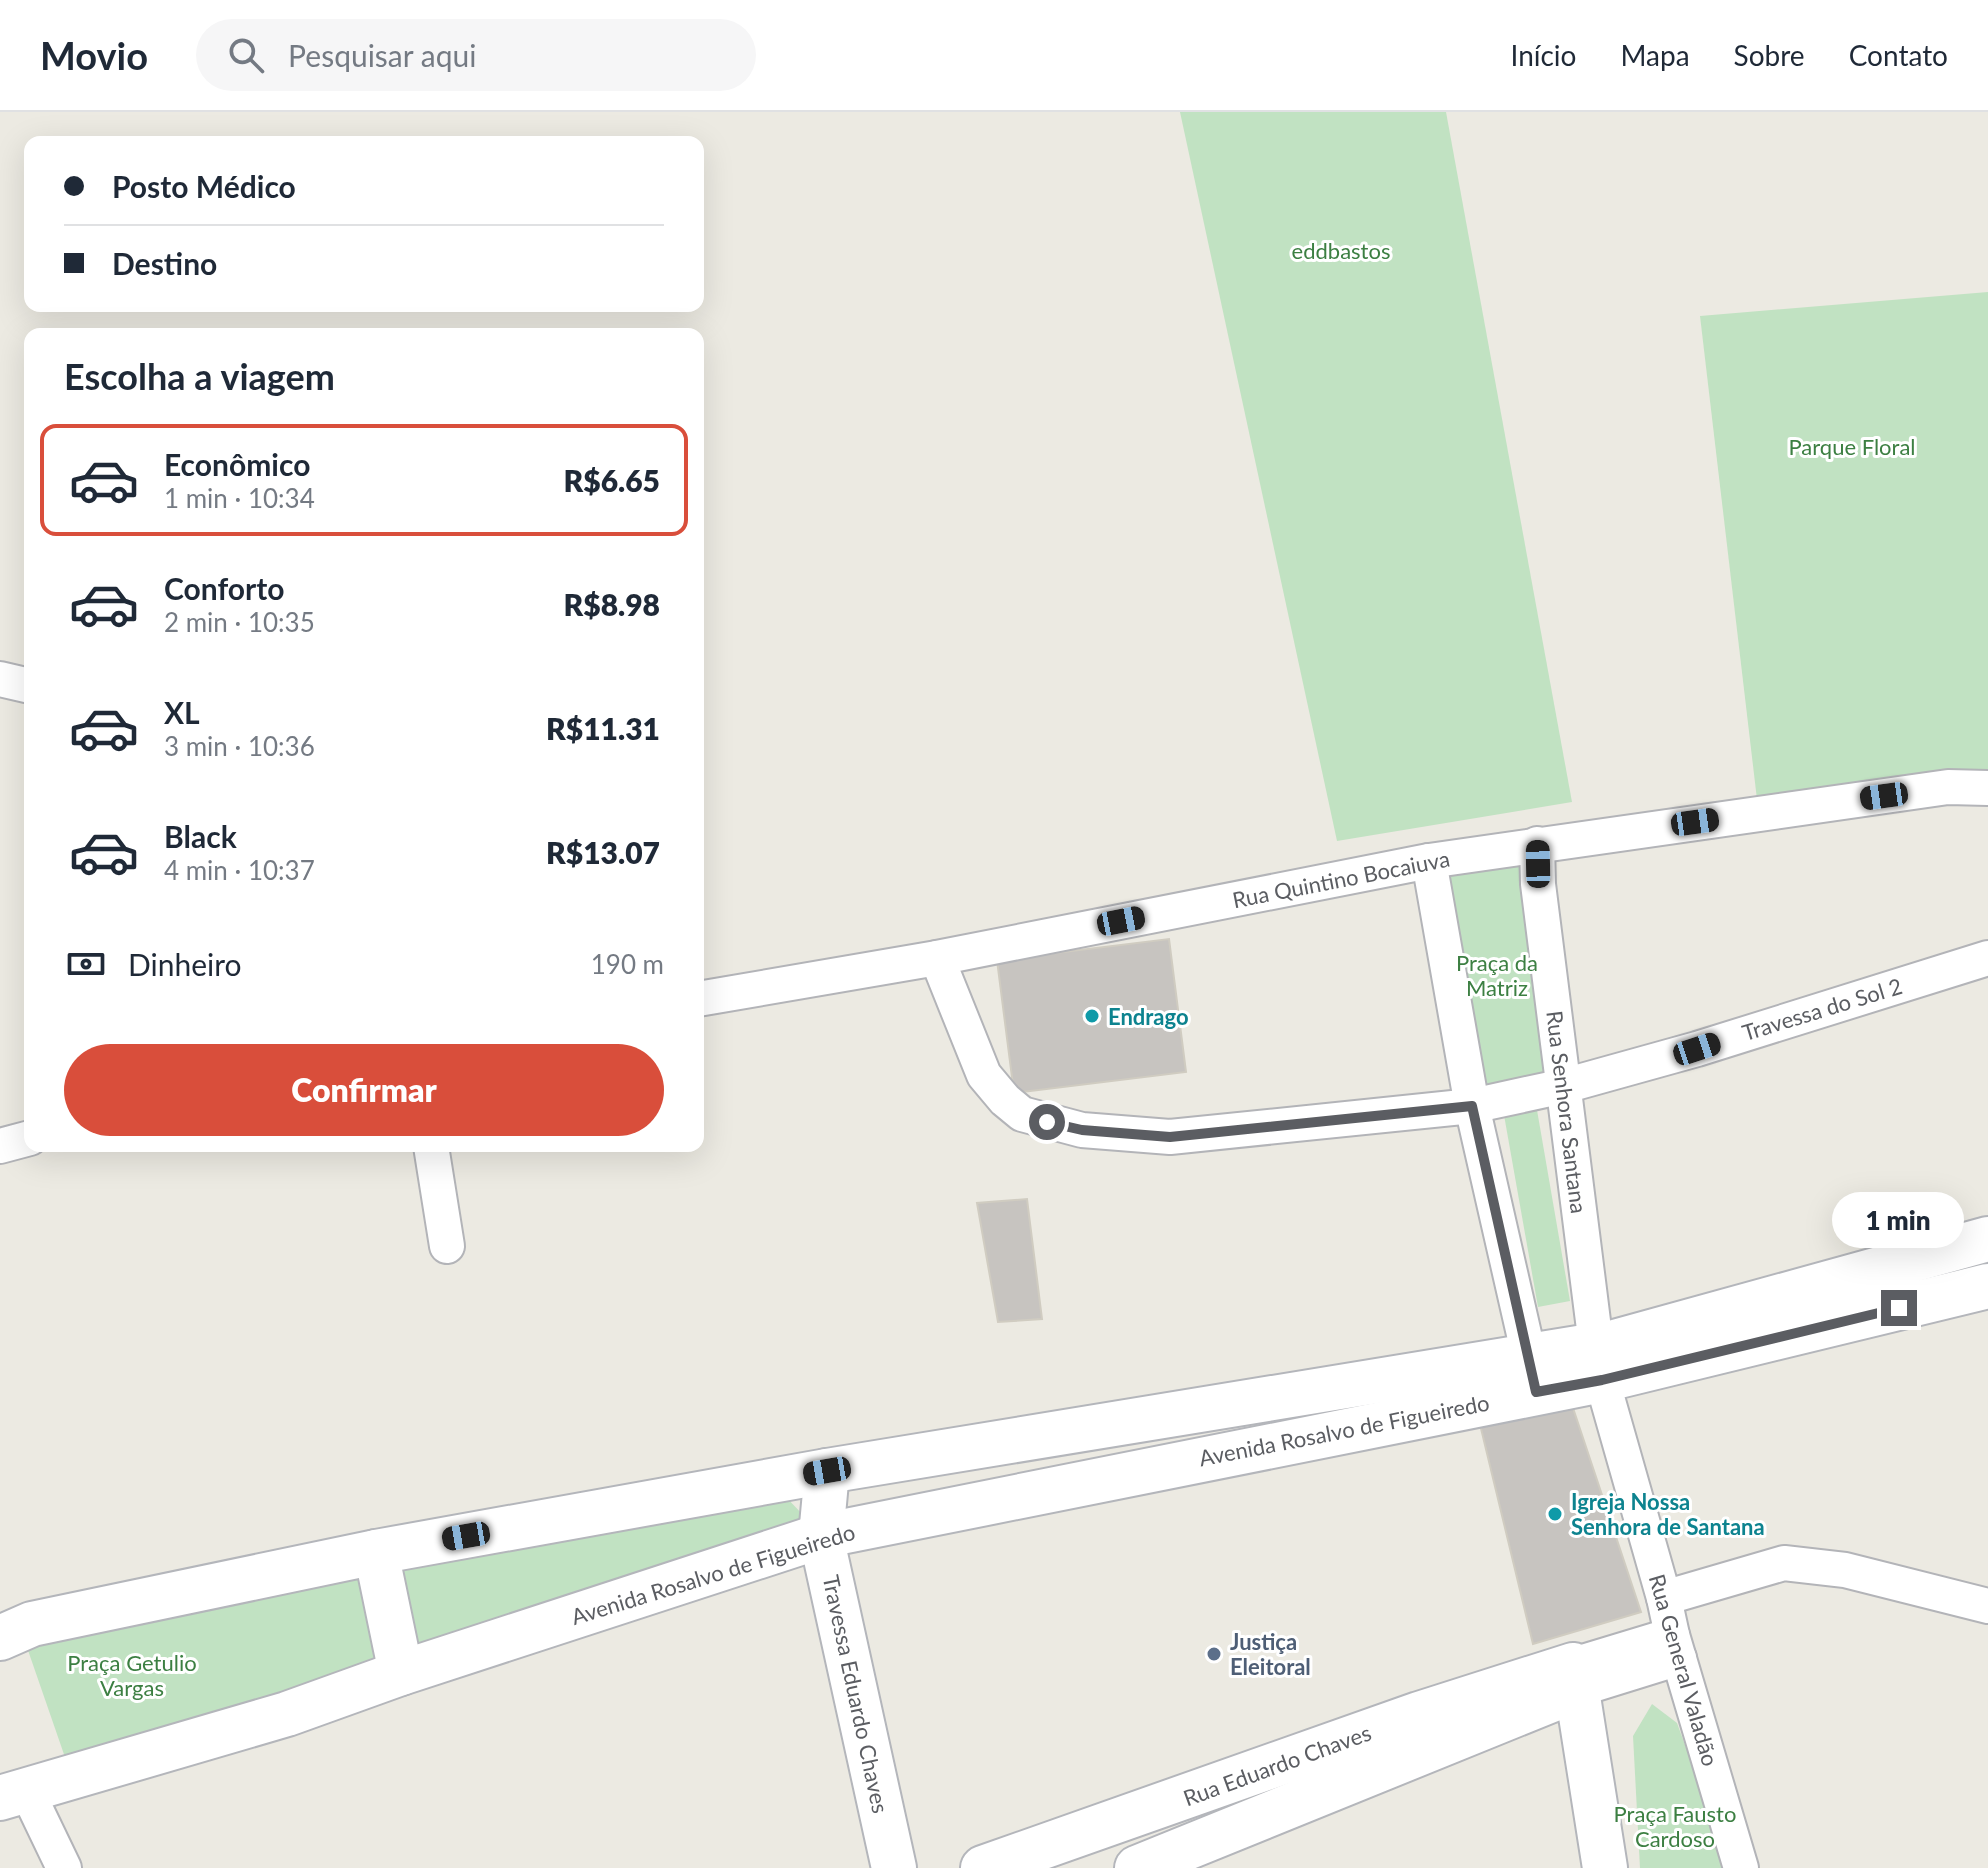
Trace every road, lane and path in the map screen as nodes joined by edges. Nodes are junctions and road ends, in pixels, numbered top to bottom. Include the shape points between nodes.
1 (0, 679) edge
2 (24, 685) edge
3 (1988, 788) edge
4 (1537, 844) junction
5 (1429, 861) junction
6 (937, 958) junction
7 (1988, 958) edge
8 (704, 998) edge
9 (1564, 1086) junction
10 (1472, 1106) junction
11 (24, 1140) edge
12 (0, 1146) edge
13 (432, 1152) edge
14 (1988, 1239) edge
15 (447, 1246) dead end
16 (1988, 1286) edge
17 (1599, 1362) junction
18 (1533, 1374) junction
19 (827, 1471) junction
20 (821, 1536) junction
21 (376, 1552) junction
22 (1664, 1598) junction
23 (1988, 1606) edge
24 (0, 1638) edge
25 (1675, 1646) junction
26 (401, 1673) junction
27 (1574, 1678) junction
28 (14, 1795) edge
29 (64, 1868) edge
30 (894, 1868) edge
31 (983, 1868) edge
32 (1137, 1868) edge
33 (1605, 1868) edge
34 (1741, 1868) edge

1 - 2 street
3 - 4 street, Rua Quintino Bocaiuva via 1948,787
4 - 5 street, Rua Quintino Bocaiuva
4 - 9 street, Rua Senhora Santana
5 - 6 street, Rua Quintino Bocaiuva
5 - 10 street
6 - 8 street, Rua Quintino Bocaiuva
6 - 10 street, Travessa do Sol 2 via 984,1075 1022,1114 1047,1122 1170,1137
7 - 9 street, Travessa do Sol 2
9 - 10 street, Travessa do Sol 2
9 - 17 street, Rua Senhora Santana
10 - 18 street
11 - 12 street
13 - 15 street
14 - 17 main road
16 - 17 main road
17 - 18 main road, Avenida Rosalvo de Figueiredo
17 - 22 street, Rua General Valadão
18 - 19 main road, Avenida Rosalvo de Figueiredo
18 - 20 main road, Avenida Rosalvo de Figueiredo
19 - 20 main road, Travessa Eduardo Chaves
19 - 21 main road, Avenida Rosalvo de Figueiredo
20 - 26 main road, Avenida Rosalvo de Figueiredo
20 - 30 main road, Travessa Eduardo Chaves
21 - 24 main road, Avenida Rosalvo de Figueiredo via 32,1624
21 - 26 main road
22 - 23 street via 1784,1563 1845,1570
22 - 25 street, Rua General Valadão
25 - 27 street
25 - 34 street, Rua General Valadão
26 - 28 main road, Avenida Rosalvo de Figueiredo via 287,1714
27 - 31 main road, Rua Eduardo Chaves via 1419,1714
27 - 32 main road, Rua Eduardo Chaves
27 - 33 main road
28 - 29 street

